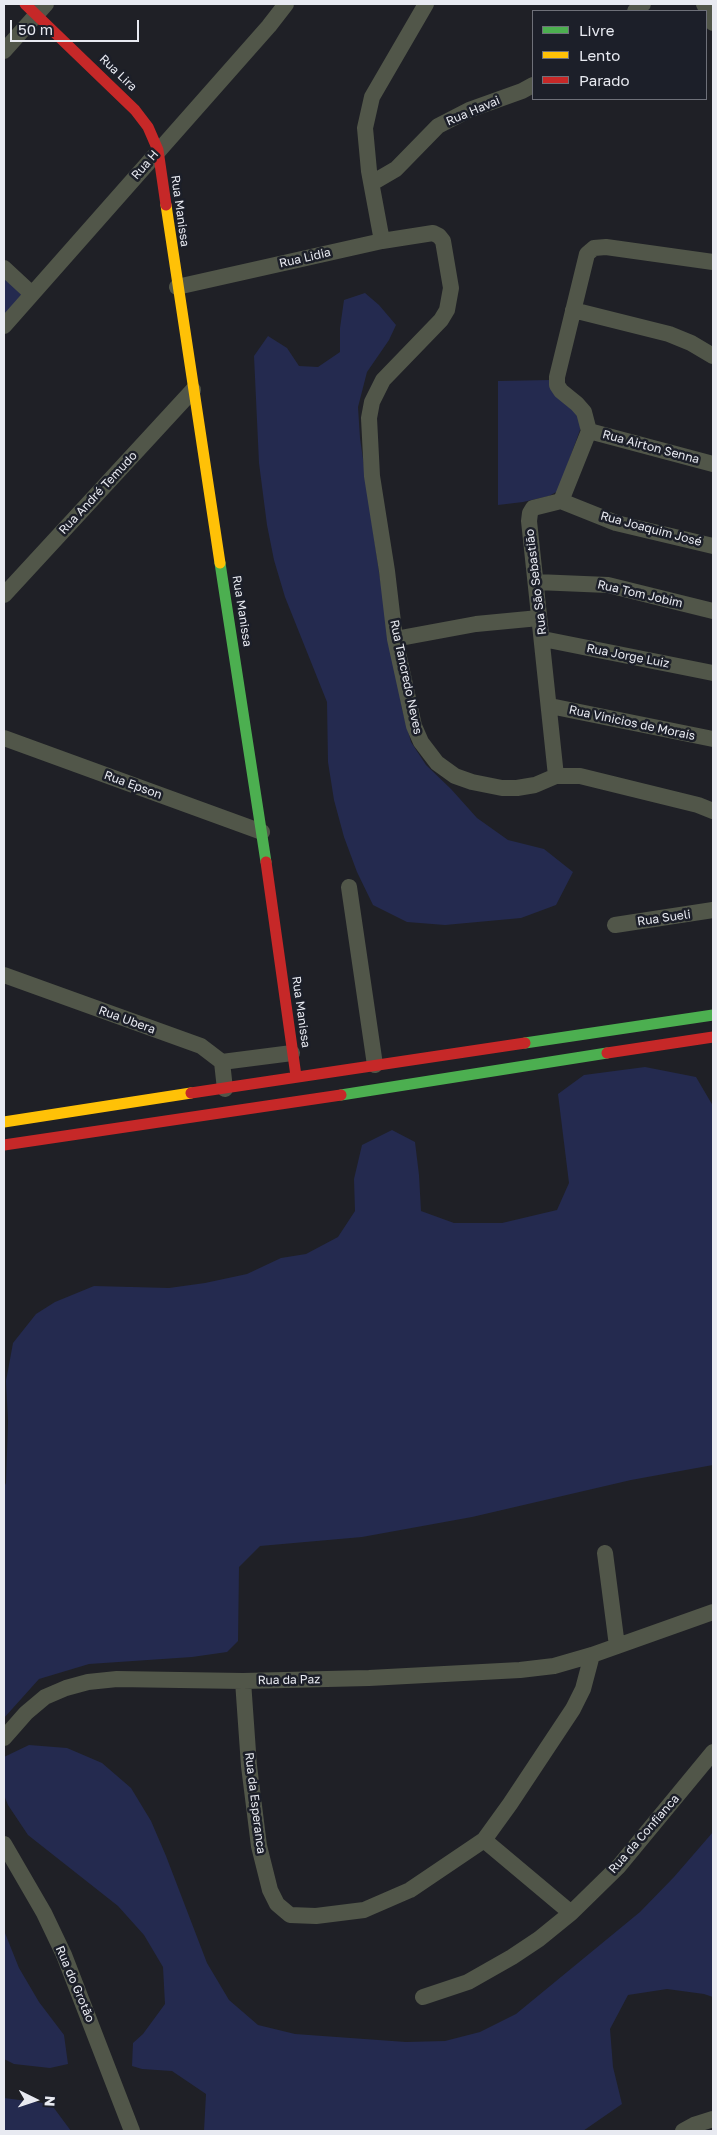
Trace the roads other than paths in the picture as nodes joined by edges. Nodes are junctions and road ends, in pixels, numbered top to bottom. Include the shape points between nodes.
1 (286, 4) edge
2 (426, 4) edge
3 (36, 7) edge
4 (707, 10) edge
5 (713, 23) edge
6 (4, 51) edge
7 (532, 86) edge
8 (158, 150) junction
9 (372, 183) junction
10 (433, 233) joint
11 (382, 241) junction
12 (713, 262) edge
13 (4, 268) edge
14 (177, 286) junction
15 (32, 294) junction
16 (573, 310) junction
17 (4, 326) edge
18 (713, 356) edge
19 (193, 390) junction
20 (588, 430) junction
21 (713, 464) edge
22 (561, 501) junction
23 (713, 546) edge
24 (536, 582) junction
25 (4, 595) edge
26 (713, 611) edge
27 (539, 618) junction
28 (395, 639) junction
29 (542, 639) junction
30 (713, 673) edge
31 (550, 706) junction
32 (4, 738) edge
33 (713, 739) edge
34 (556, 776) junction
35 (713, 811) edge
36 (262, 832) junction
37 (349, 887) dead end
38 (713, 910) edge
39 (615, 925) dead end
40 (4, 974) edge
41 (713, 1015) edge
42 (713, 1037) edge
43 (292, 1053) junction
44 (222, 1062) junction
45 (375, 1065) junction
46 (296, 1076) junction
47 (225, 1089) junction
48 (4, 1122) edge
49 (4, 1145) edge
50 (605, 1553) dead end
51 (713, 1612) edge
52 (617, 1646) junction
53 (592, 1655) junction
54 (243, 1681) junction
55 (4, 1738) edge
56 (713, 1752) edge
57 (484, 1840) junction
58 (4, 1844) edge
59 (570, 1913) junction
60 (423, 1998) dead end
61 (713, 2119) edge
62 (132, 2131) edge
63 (683, 2131) edge

1 - 8 street, Rua H
2 - 9 street via 372,97 365,128
3 - 6 street
3 - 8 main road, Rua Lira via 135,110 148,127
4 - 5 street
7 - 9 street, Rua Havai via 468,110 438,126 396,169
8 - 14 main road, Rua Manissa
8 - 15 street, Rua H
9 - 11 street
10 - 11 street, Rua Lidia
10 - 28 street, Rua Tancredo Neves via 443,241 450,301 441,320 383,380 372,402 369,418 372,476 388,571
11 - 14 street, Rua Lidia
12 - 16 street via 594,248 588,254
13 - 15 street
14 - 19 main road, Rua Manissa
15 - 17 street, Rua H
16 - 18 street via 669,334
16 - 20 street via 557,378 564,394 584,412
19 - 25 street, Rua André Temudo
19 - 36 main road, Rua Manissa
20 - 21 street, Rua Airton Senna
20 - 22 street
22 - 23 street, Rua Joaquim José via 616,522
22 - 24 street, Rua Sāo Sebastiāo via 539,506 530,513
24 - 26 street, Rua Tom Jobim via 608,585
24 - 27 street, Rua Sāo Sebastiāo
27 - 28 street via 476,624
27 - 29 street, Rua Sāo Sebastiāo
28 - 34 street, Rua Tancredo Neves via 414,726 421,742 437,763 455,776 502,788 535,785
29 - 30 street, Rua Jorge Luiz
29 - 31 street, Rua Sāo Sebastiāo
31 - 33 street, Rua Vinicios de Morais
31 - 34 street, Rua Sāo Sebastiāo
32 - 36 street, Rua Epson
34 - 35 street, Rua Tancredo Neves via 580,776
36 - 43 main road, Rua Manissa
37 - 45 street
38 - 39 street, Rua Sueli
40 - 44 street, Rua Ubera via 201,1046
41 - 45 main road
42 - 49 main road via 225,1114
43 - 44 street
43 - 46 main road, Rua Manissa
44 - 47 street
45 - 46 main road
46 - 47 main road
47 - 48 main road
50 - 52 street
51 - 52 street, Rua da Paz
52 - 53 street, Rua da Paz
53 - 54 street, Rua da Paz via 554,1666 482,1673
53 - 57 street via 583,1689 573,1709
54 - 55 street, Rua da Paz via 117,1679 88,1682 45,1697
54 - 57 street, Rua da Esperanca via 248,1766 259,1846 270,1890 277,1904 290,1915 316,1916 364,1910 410,1890
56 - 59 street, Rua da Confianca via 619,1866
57 - 59 street
58 - 62 street, Rua do Grotão via 44,1913 64,1956
59 - 60 street, Rua da Confianca via 512,1957 468,1982
61 - 63 street

